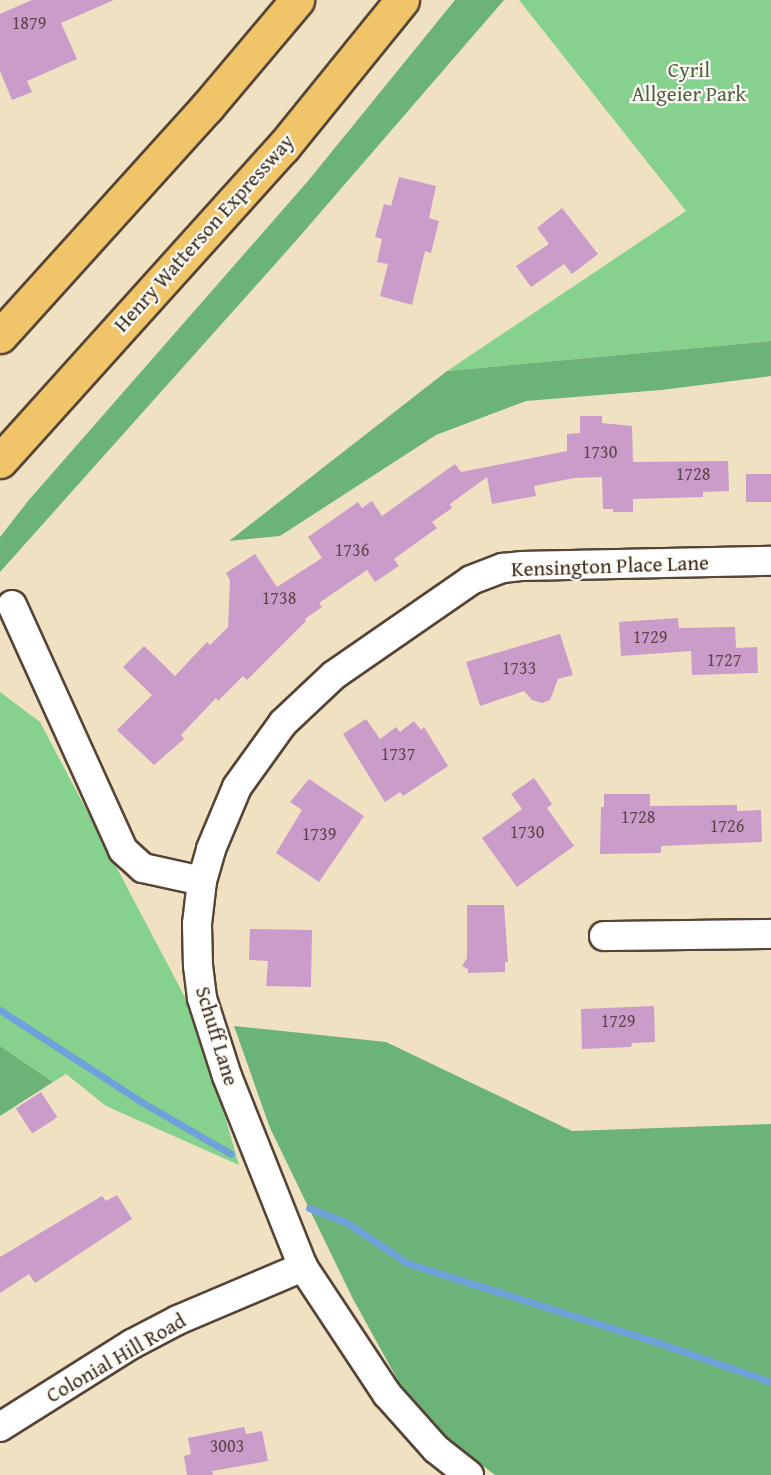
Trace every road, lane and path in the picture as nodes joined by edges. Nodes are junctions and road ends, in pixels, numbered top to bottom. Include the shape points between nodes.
1 (297, 0) edge
2 (402, 0) edge
3 (0, 336) edge
4 (0, 461) edge
5 (771, 561) edge
6 (12, 605) dead end
7 (202, 881) junction
8 (771, 934) edge
9 (604, 936) dead end
10 (303, 1268) junction
11 (0, 1427) edge
12 (469, 1475) edge

1 - 3 highway via 207,108
2 - 4 highway, Henry Watterson Expressway via 283,147
5 - 7 street, Kensington Place Lane via 523,566 503,568 471,580 334,675 283,723 237,787
6 - 7 street via 123,850 143,868
7 - 10 street, Schuff Lane via 197,924 202,998 227,1076
8 - 9 street
10 - 11 street, Colonial Hill Road via 160,1330 101,1362
10 - 12 street, Schuff Lane via 387,1394 436,1449

